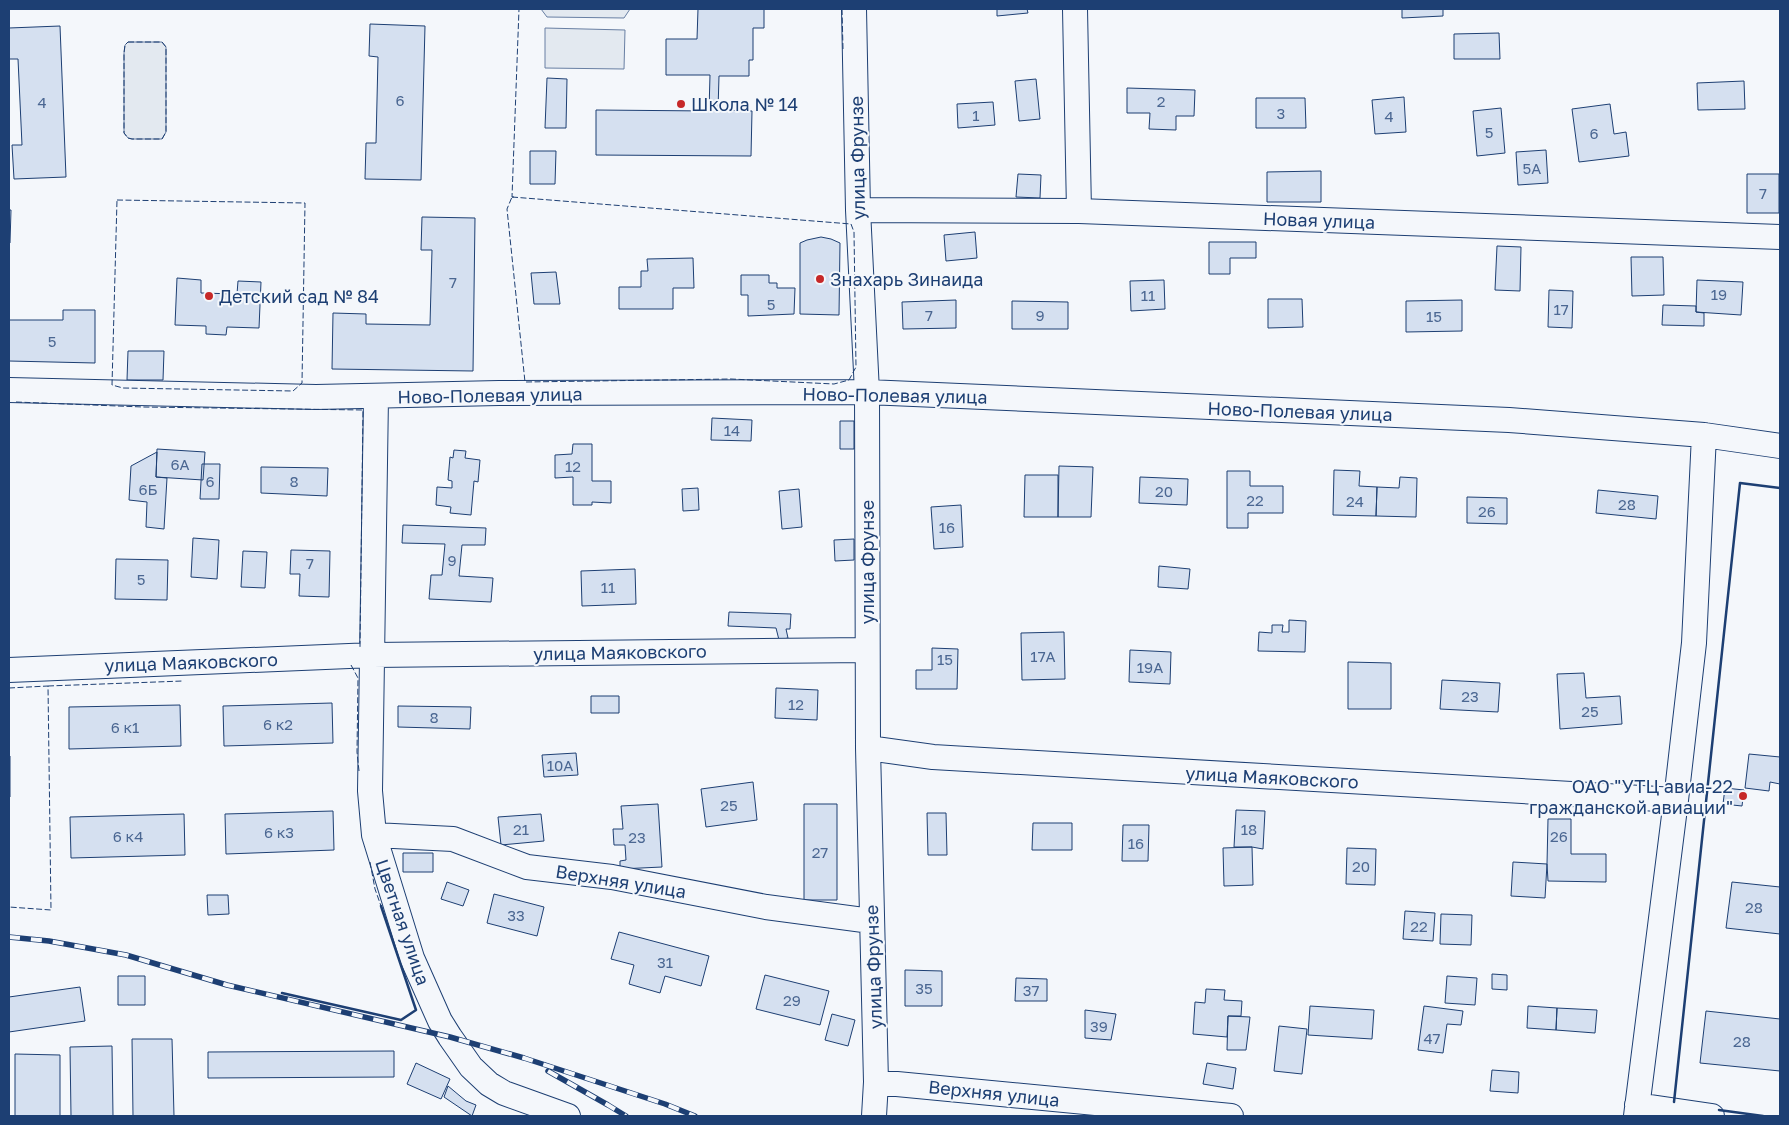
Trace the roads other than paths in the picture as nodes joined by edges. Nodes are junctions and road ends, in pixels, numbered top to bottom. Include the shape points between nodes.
1 (854, 9) edge
2 (1075, 9) edge
3 (858, 210) junction
4 (1079, 211) junction
5 (1780, 237) edge
6 (9, 390) edge
7 (867, 392) junction
8 (376, 396) junction
9 (1704, 435) junction
10 (1780, 446) edge
11 (867, 650) junction
12 (373, 654) junction
13 (9, 670) edge
14 (868, 748) junction
15 (1676, 800) junction
16 (374, 835) junction
17 (871, 921) junction
18 (876, 1082) junction
19 (1636, 1111) edge
20 (568, 1116) edge
21 (874, 1116) edge
22 (1231, 1116) edge
23 (1712, 1116) edge

1 - 3 street, улица Фрунзе
2 - 4 street
3 - 4 street, Новая улица
3 - 7 street, улица Фрунзе
4 - 5 street, Новая улица
6 - 8 street, Ново-Полевая улица
7 - 8 street, Ново-Полевая улица
7 - 9 street, Ново-Полевая улица via 1509,420
7 - 11 street, улица Фрунзе
8 - 12 street
9 - 10 street, Ново-Полевая улица
9 - 15 street via 1694,643
11 - 12 street, улица Маяковского
11 - 14 street, улица Фрунзе
12 - 13 street, улица Маяковского
12 - 16 street, Цветная улица via 370,791
14 - 15 street, улица Маяковского via 933,757
14 - 17 street, улица Фрунзе
15 - 19 street
16 - 17 street, Верхняя улица via 453,838 527,867 612,877 766,907
16 - 20 street, Цветная улица via 412,958 450,1037 489,1084 504,1093
17 - 18 street, улица Фрунзе
18 - 21 street, улица Фрунзе
18 - 22 street, Верхняя улица
19 - 23 street

